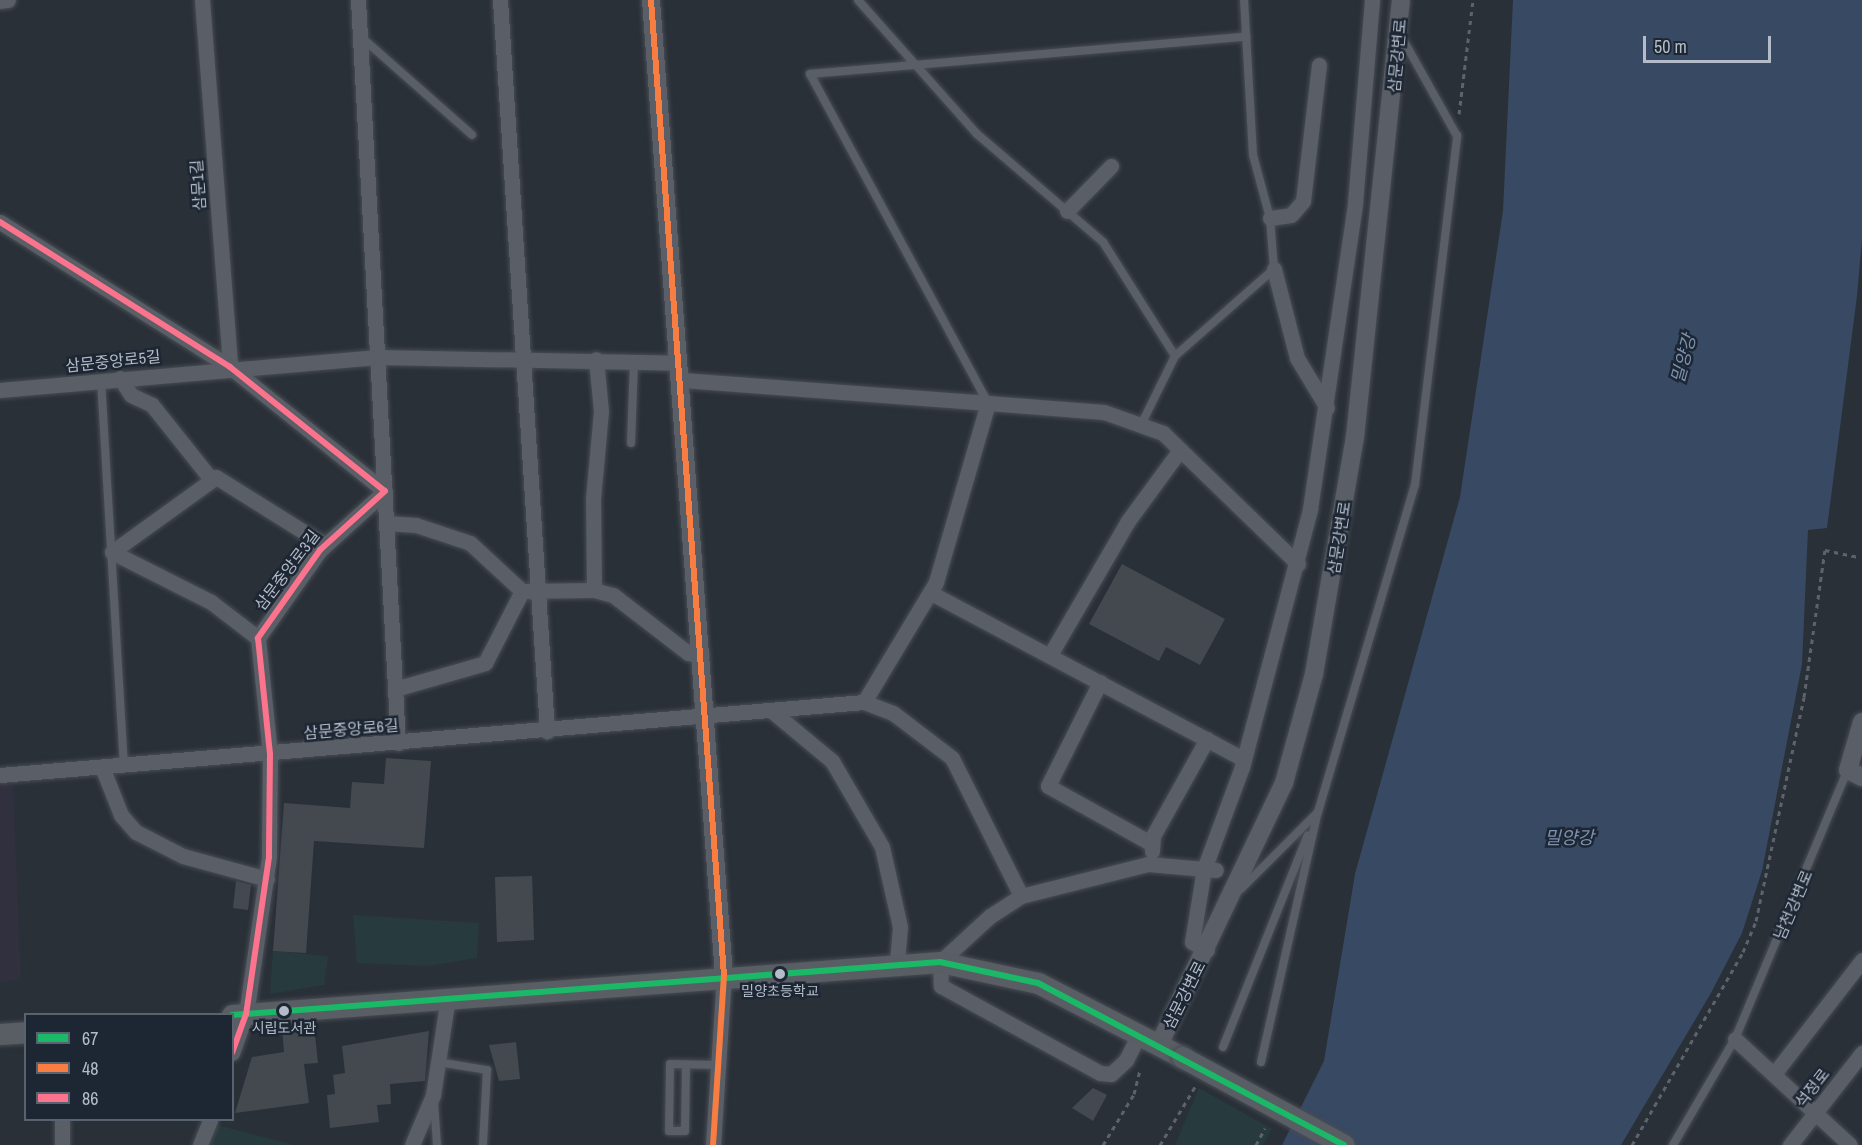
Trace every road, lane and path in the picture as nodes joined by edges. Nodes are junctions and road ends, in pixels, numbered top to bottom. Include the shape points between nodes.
1 (8, 0) edge
2 (202, 0) edge
3 (358, 0) edge
4 (500, 0) edge
5 (651, 0) edge
6 (858, 0) edge
7 (1244, 0) edge
8 (1372, 0) edge
9 (1401, 0) edge
10 (1473, 0) edge
11 (0, 1) edge
12 (1400, 34) junction
13 (360, 36) junction
14 (1246, 37) junction
15 (915, 65) junction
16 (1319, 65) dead end
17 (472, 135) dead end
18 (1457, 136) junction
19 (1111, 166) dead end
20 (1067, 211) junction
21 (1270, 218) junction
22 (0, 222) edge
23 (1274, 269) junction
24 (1175, 356) junction
25 (378, 357) junction
26 (526, 358) junction
27 (596, 359) junction
28 (634, 360) junction
29 (230, 367) junction
30 (680, 371) junction
31 (120, 378) junction
32 (101, 380) junction
33 (0, 390) edge
34 (988, 403) junction
35 (1328, 408) junction
36 (1141, 425) junction
37 (631, 443) dead end
38 (1180, 450) junction
39 (210, 478) junction
40 (385, 491) junction
41 (386, 523) junction
42 (326, 545) junction
43 (112, 552) junction
44 (1858, 557) dead end
45 (1298, 564) junction
46 (594, 590) junction
47 (522, 591) junction
48 (538, 591) junction
49 (931, 593) junction
50 (258, 638) junction
51 (1050, 655) junction
52 (702, 657) junction
53 (1100, 682) junction
54 (395, 689) junction
55 (864, 702) junction
56 (773, 711) junction
57 (706, 719) junction
58 (1862, 722) edge
59 (547, 731) junction
60 (1207, 739) junction
61 (398, 743) junction
62 (270, 754) junction
63 (1244, 759) junction
64 (124, 765) junction
65 (102, 767) junction
66 (1855, 773) edge
67 (0, 776) edge
68 (1318, 812) junction
69 (1152, 844) junction
70 (1153, 864) junction
71 (1210, 870) junction
72 (267, 879) junction
73 (1021, 896) junction
74 (1234, 896) junction
75 (1207, 950) junction
76 (1862, 960) edge
77 (940, 962) junction
78 (897, 965) junction
79 (724, 975) junction
80 (448, 997) junction
81 (239, 1014) edge
82 (24, 1032) edge
83 (0, 1034) edge
84 (1148, 1039) junction
85 (1735, 1039) junction
86 (234, 1042) edge
87 (1223, 1047) dead end
88 (1862, 1053) edge
89 (438, 1062) junction
90 (1261, 1062) dead end
91 (719, 1065) junction
92 (686, 1066) junction
93 (1774, 1074) junction
94 (1200, 1079) dead end
95 (433, 1095) junction
96 (1816, 1112) junction
97 (62, 1121) edge
98 (209, 1121) edge
99 (1266, 1128) dead end
100 (62, 1145) edge
101 (200, 1145) edge
102 (412, 1145) edge
103 (437, 1145) edge
104 (483, 1145) edge
105 (713, 1145) edge
106 (1103, 1145) edge
107 (1160, 1145) edge
108 (1256, 1145) edge
109 (1344, 1145) edge
110 (1632, 1145) edge
111 (1673, 1145) edge
112 (1790, 1145) edge
113 (1850, 1145) edge

1 - 11 street
2 - 29 street, 삼문1길
3 - 13 street
4 - 26 street
5 - 30 street
6 - 15 lane
7 - 14 lane
8 - 35 street via 1357,182
9 - 12 street, 삼문강변로
10 - 18 path
12 - 18 lane
12 - 74 street, 삼문강변로 via 1336,563 1284,783
13 - 17 lane
13 - 25 street
14 - 15 lane
14 - 21 lane via 1253,155
15 - 20 lane via 977,134
15 - 34 lane via 810,74
16 - 21 street via 1303,201 1292,215
18 - 68 lane via 1415,485
19 - 20 street
20 - 24 lane via 1103,242
21 - 23 lane
22 - 29 street
23 - 24 lane
23 - 35 street via 1297,358
24 - 36 lane
25 - 26 street, 삼문중앙로5길
25 - 29 street, 삼문중앙로5길
25 - 40 street
26 - 27 street, 삼문중앙로5길
26 - 48 street
27 - 28 street, 삼문중앙로5길
27 - 46 street via 601,411 593,499
28 - 30 street, 삼문중앙로5길
28 - 37 lane
29 - 31 street, 삼문중앙로5길
29 - 40 street
30 - 34 street, 삼문중앙로5길
30 - 52 street
31 - 32 street, 삼문중앙로5길
31 - 39 street via 131,395 152,405
32 - 33 street, 삼문중앙로5길
32 - 43 lane
34 - 36 street, 삼문중앙로5길 via 1104,412
34 - 49 street
35 - 45 street
36 - 38 street, 삼문중앙로5길 via 1163,433
38 - 45 street, 삼문중앙로5길
38 - 51 street via 1128,521
39 - 42 street
39 - 43 street
40 - 41 street
40 - 42 street, 삼문중앙로3길
41 - 47 street via 416,525 470,543
41 - 54 street
42 - 50 street, 삼문중앙로3길
43 - 50 street via 211,602
43 - 64 lane
44 - 110 path via 1825,550 1802,708 1756,921 1743,952
45 - 63 street
46 - 48 street
46 - 52 street via 642,612 688,653
47 - 48 street
47 - 54 street via 485,663
48 - 59 street
49 - 51 street
49 - 55 street
50 - 62 street
51 - 53 street
52 - 57 street
53 - 60 street
53 - 69 street via 1049,774 1048,786
54 - 61 street
55 - 56 street, 삼문중앙로6길
55 - 73 street via 893,713 952,759
56 - 57 street, 삼문중앙로6길
56 - 78 street via 832,761 882,847 900,927
57 - 59 street, 삼문중앙로6길
57 - 79 street
58 - 66 street, 남천강변로
59 - 61 street, 삼문중앙로6길
60 - 63 street
60 - 69 street
61 - 62 street, 삼문중앙로6길
62 - 64 street, 삼문중앙로6길
62 - 72 street
63 - 71 street
64 - 65 street, 삼문중앙로6길
65 - 67 street, 삼문중앙로6길
65 - 72 street via 121,815 136,832 183,856
66 - 85 lane, 남천강변로
68 - 74 lane
68 - 87 lane
68 - 90 lane
69 - 70 street
70 - 71 street
70 - 73 street
71 - 75 street via 1192,942
72 - 81 street
73 - 77 street via 990,916
74 - 75 street, 삼문강변로
75 - 84 street, 삼문강변로
76 - 93 street
77 - 78 main road
77 - 84 main road via 985,967 1038,983
77 - 84 street via 941,986 1100,1074 1111,1074
78 - 79 main road
79 - 80 main road
79 - 91 street
80 - 81 main road
80 - 89 street
81 - 86 street
82 - 83 main road
84 - 106 path via 1134,1094
84 - 109 main road, bridge
85 - 93 street
85 - 111 lane, 남천강변로
88 - 96 street, 석정로
89 - 95 street
89 - 104 lane via 487,1070
91 - 92 lane
91 - 105 street
92 - 92 lane via 670,1064 669,1131 685,1131
93 - 96 street
94 - 107 path
95 - 102 street
95 - 103 lane
96 - 112 street, 석정로
96 - 113 street
97 - 100 street
98 - 101 street
99 - 108 path

